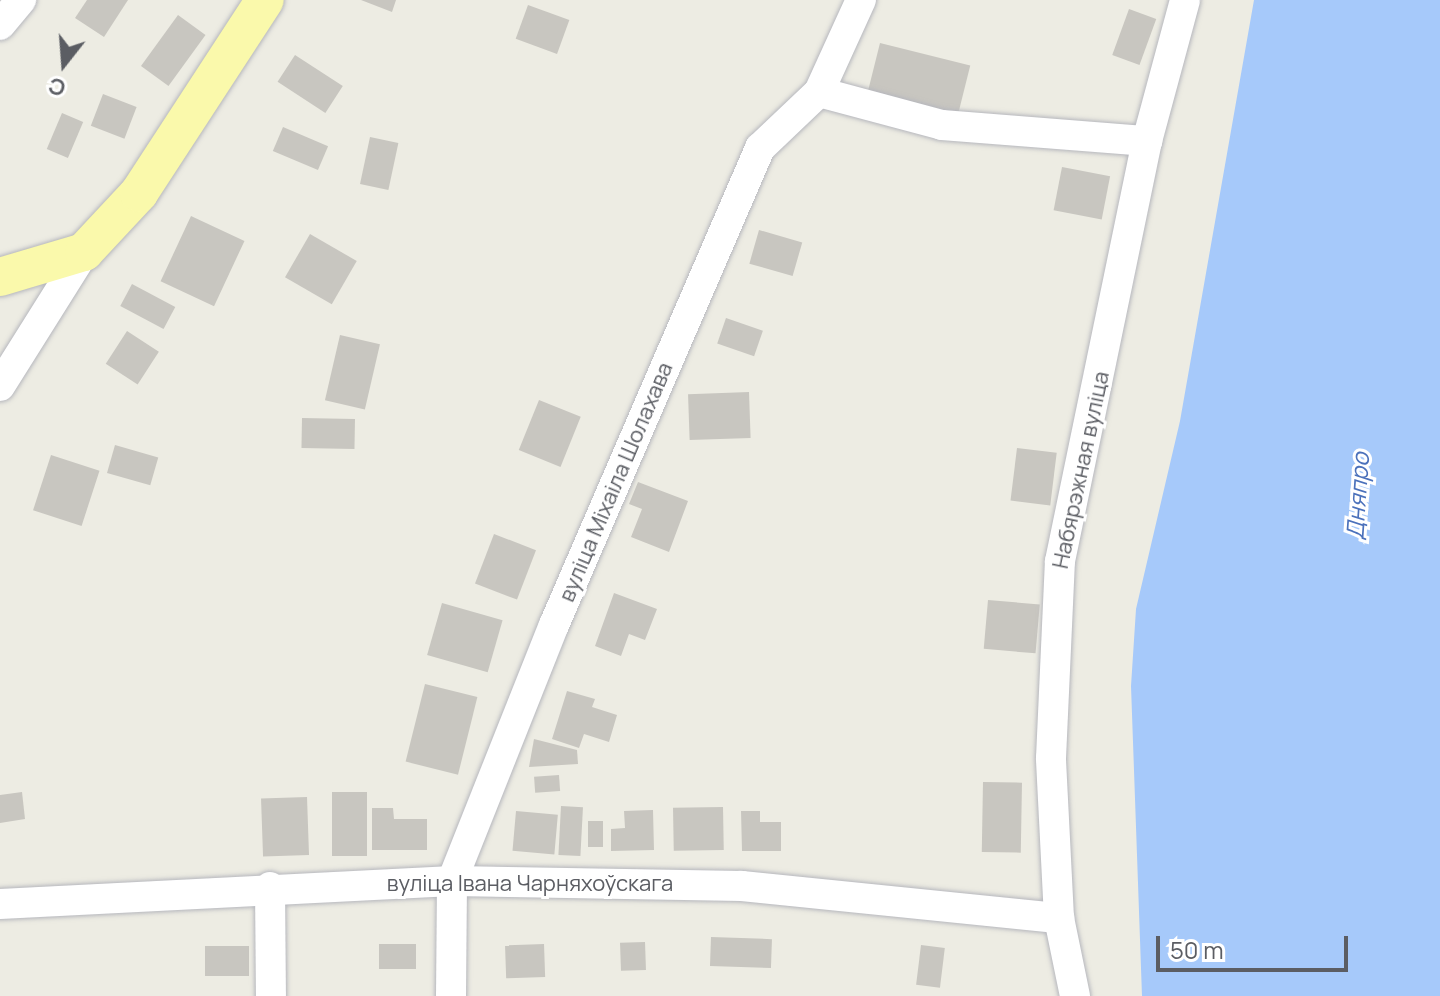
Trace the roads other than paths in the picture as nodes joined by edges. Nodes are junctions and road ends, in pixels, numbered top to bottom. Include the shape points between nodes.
1 (21, 0) edge
2 (265, 0) edge
3 (861, 0) edge
4 (1185, 0) edge
5 (0, 25) edge
6 (819, 92) junction
7 (1147, 141) junction
8 (84, 252) junction
9 (0, 277) edge
10 (0, 386) edge
11 (452, 881) junction
12 (270, 887) junction
13 (0, 904) edge
14 (1059, 918) junction
15 (271, 996) edge
16 (451, 996) edge
17 (1075, 996) edge

1 - 5 street
2 - 8 main road via 139,193
3 - 6 street, вуліца Міхаіла Шолахава
4 - 7 street, Набярэжная вуліца
6 - 7 street via 942,125
6 - 11 street, вуліца Міхаіла Шолахава via 760,148 554,625
7 - 14 street, Набярэжная вуліца via 1060,561 1051,758
8 - 9 main road
8 - 10 street
11 - 12 street, вуліца Івана Чарняхоўскага
11 - 14 street, вуліца Івана Чарняхоўскага via 742,886
11 - 16 street, вуліца Міхаіла Шолахава
12 - 13 street, вуліца Івана Чарняхоўскага
12 - 15 street
14 - 17 street, Набярэжная вуліца

